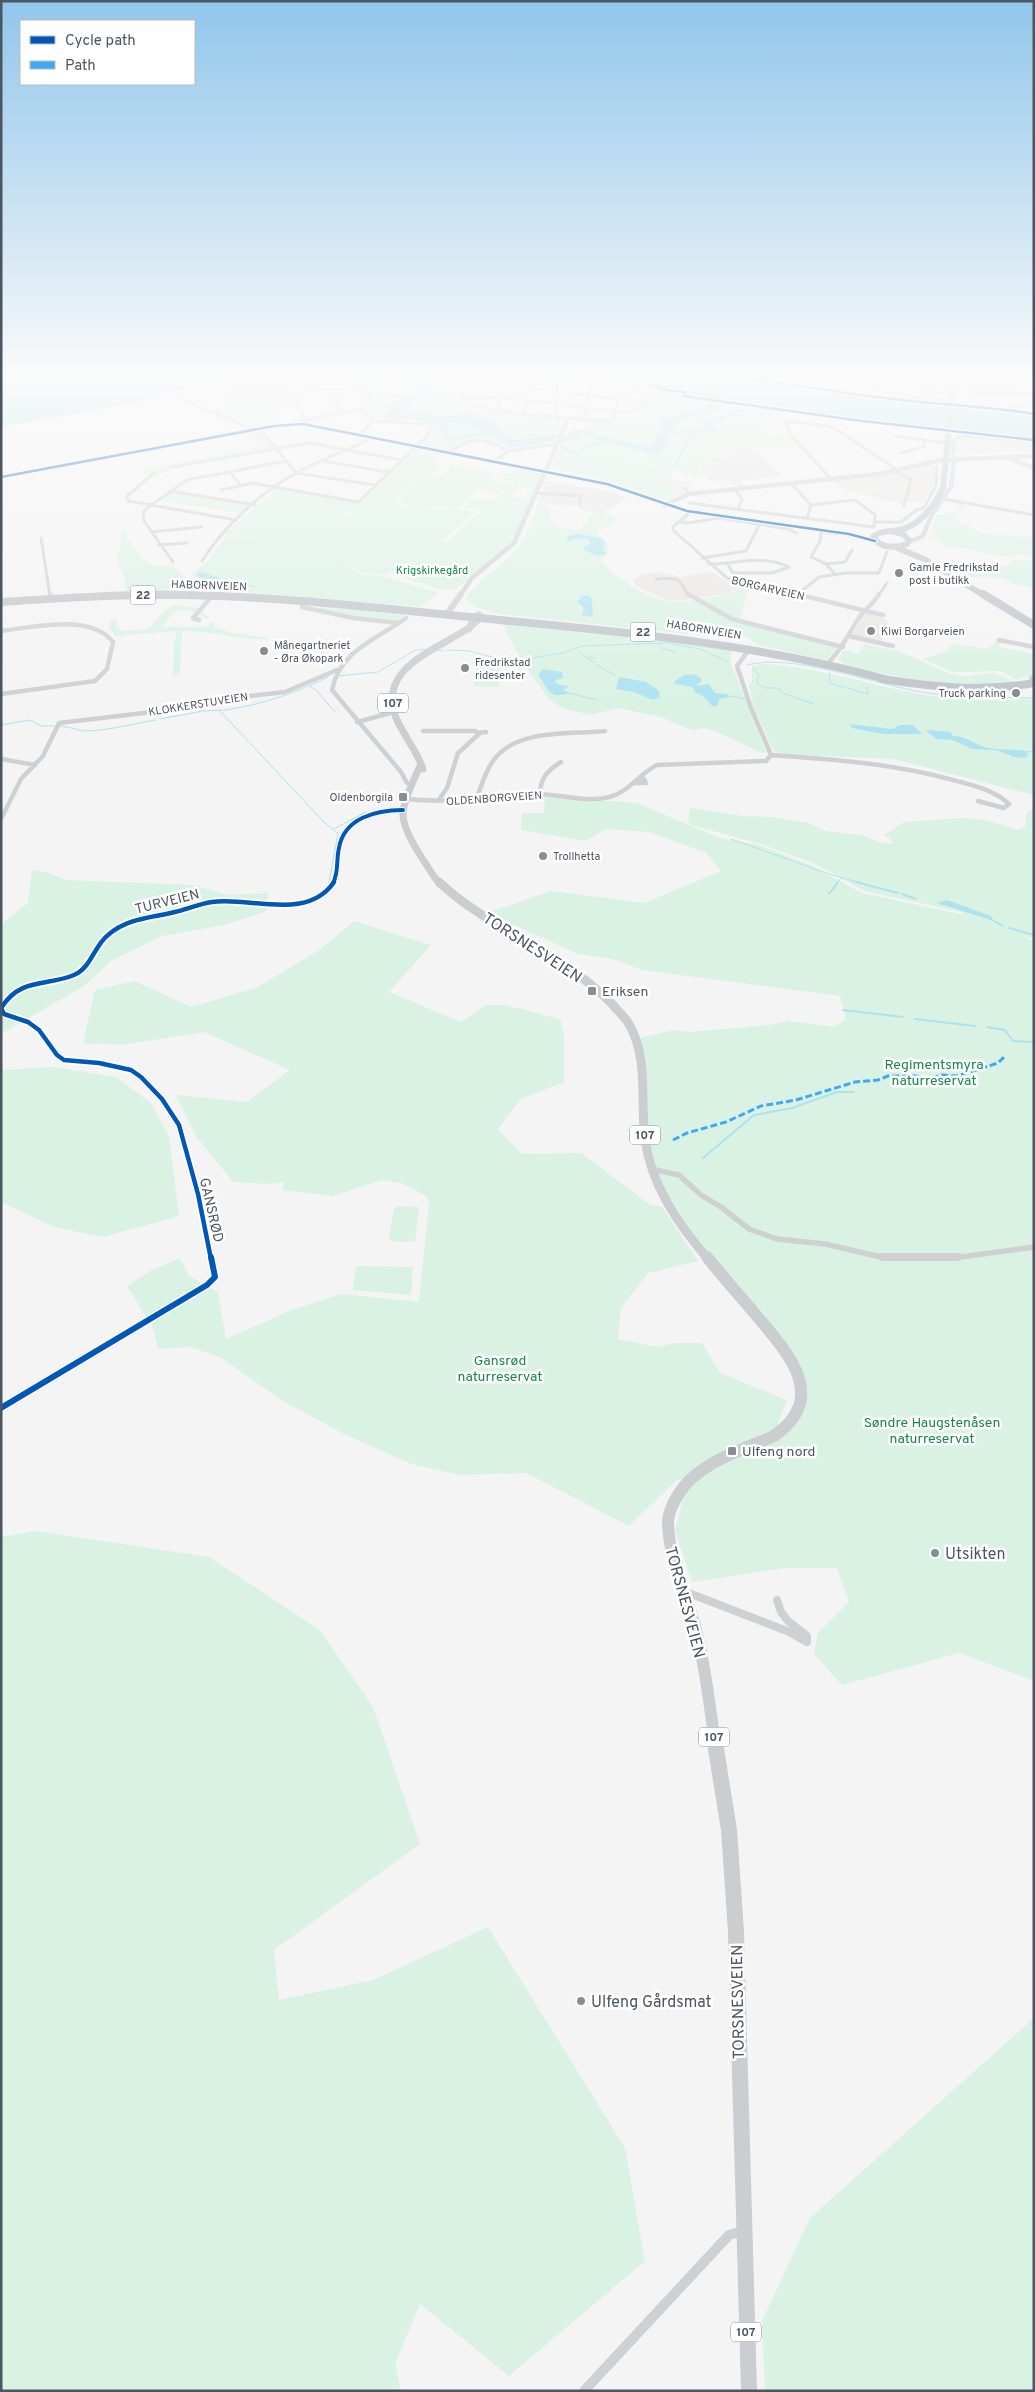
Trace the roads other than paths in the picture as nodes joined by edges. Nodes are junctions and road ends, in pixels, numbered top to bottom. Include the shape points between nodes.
1 (951, 487) edge
2 (137, 488) edge
3 (175, 488) edge
4 (230, 488) edge
5 (276, 488) joint
6 (372, 488) edge
7 (538, 488) edge
8 (619, 488) edge
9 (685, 488) dead end
10 (748, 488) edge
11 (795, 488) edge
12 (909, 488) edge
13 (935, 488) edge
14 (943, 488) edge
15 (735, 489) junction
16 (221, 490) dead end
17 (170, 491) junction
18 (536, 493) junction
19 (689, 494) junction
20 (943, 499) junction
21 (689, 503) dead end
22 (254, 505) junction
23 (579, 505) dead end
24 (668, 505) junction
25 (811, 505) junction
26 (904, 505) dead end
27 (150, 506) junction
28 (738, 509) junction
29 (690, 511) junction
30 (1034, 515) edge
31 (806, 518) junction
32 (918, 519) junction
33 (236, 520) junction
34 (678, 522) junction
35 (876, 522) junction
36 (759, 525) junction
37 (201, 527) dead end
38 (876, 530) junction
39 (891, 531) junction
40 (150, 532) junction
41 (797, 533) dead end
42 (850, 536) dead end
43 (41, 538) dead end
44 (908, 540) junction
45 (875, 541) junction
46 (187, 543) dead end
47 (159, 545) junction
48 (894, 547) junction
49 (852, 550) dead end
50 (887, 552) dead end
51 (702, 558) junction
52 (173, 562) dead end
53 (202, 562) dead end
54 (709, 564) junction
55 (728, 564) junction
56 (826, 564) junction
57 (834, 573) junction
58 (656, 580) dead end
59 (887, 582) dead end
60 (797, 595) junction
61 (212, 596) junction
62 (51, 598) junction
63 (2, 602) edge
64 (1, 606) edge
65 (302, 607) dead end
66 (867, 611) junction
67 (451, 613) junction
68 (883, 615) dead end
69 (346, 616) junction
70 (478, 616) junction
71 (406, 618) dead end
72 (199, 620) dead end
73 (341, 623) dead end
74 (398, 623) junction
75 (1034, 623) edge
76 (1, 631) edge
77 (849, 636) junction
78 (999, 640) dead end
79 (893, 646) dead end
80 (843, 647) junction
81 (1034, 647) edge
82 (750, 648) junction
83 (829, 665) junction
84 (337, 670) junction
85 (1034, 680) edge
86 (1, 694) edge
87 (394, 712) junction
88 (356, 722) junction
89 (423, 731) dead end
90 (605, 731) dead end
91 (486, 732) dead end
92 (478, 733) junction
93 (771, 755) junction
94 (1, 759) edge
95 (561, 762) dead end
96 (35, 765) junction
97 (407, 783) dead end
98 (540, 794) junction
99 (407, 799) junction
100 (476, 800) junction
101 (438, 801) junction
102 (978, 801) dead end
103 (403, 810) junction
104 (1, 819) edge
105 (2, 1004) edge
106 (651, 1169) junction
107 (1034, 1248) edge
108 (1, 1408) edge
109 (686, 1592) junction
110 (777, 1600) dead end
111 (743, 2231) junction
112 (584, 2391) edge
113 (749, 2391) edge

1 - 20 street
2 - 27 street via 126,499
3 - 17 street
4 - 16 street
5 - 6 street via 358,502
5 - 22 street
7 - 18 street
8 - 24 street
9 - 19 street
10 - 15 street
11 - 25 street
12 - 26 street
13 - 35 street via 927,505 900,523
14 - 32 highway via 936,502
15 - 19 street
15 - 28 street via 742,499
17 - 22 street
17 - 27 street
18 - 23 street via 581,496
18 - 67 street via 514,543 472,578
19 - 24 street
20 - 30 street
20 - 44 street via 932,514 924,535
21 - 28 street
22 - 33 street
24 - 29 street
25 - 31 street
25 - 35 street via 855,500 875,515
27 - 33 street
27 - 40 street via 143,517
28 - 31 street
29 - 34 street
29 - 38 street via 843,531
29 - 45 street via 849,534
31 - 38 street
32 - 39 highway via 903,529
32 - 44 highway via 908,532
33 - 53 street
34 - 36 street via 688,524 714,518
34 - 51 street, BORGARVEIEN via 673,530
35 - 38 street
36 - 41 street
36 - 51 street via 746,551
37 - 40 street
38 - 39 highway
38 - 45 highway
39 - 44 highway
40 - 47 street
42 - 56 street via 821,532 811,557
43 - 62 street
44 - 48 highway
44 - 75 highway via 917,552
45 - 48 highway
46 - 47 street
47 - 52 street
48 - 75 highway via 918,556
49 - 56 street via 845,562
50 - 57 street via 879,573
51 - 54 street, BORGARVEIEN
54 - 55 street
54 - 60 street, BORGARVEIEN via 727,578
55 - 55 street via 756,560 789,567 772,573 735,573
56 - 57 street
57 - 60 street via 814,579
58 - 80 street via 675,578 681,581 688,596 732,619
59 - 66 street
60 - 66 street, BORGARVEIEN
61 - 62 highway, HABORNVEIEN / 22
61 - 67 highway, HABORNVEIEN / 22
61 - 72 street via 193,618
62 - 63 highway, HABORNVEIEN / 22
63 - 64 street
65 - 69 street
66 - 68 street, BORGARVEIEN
66 - 77 street
67 - 70 highway, HABORNVEIEN / 22
69 - 73 street
69 - 74 street
70 - 82 highway, HABORNVEIEN / 22 via 662,634
70 - 87 main road, 107 via 469,629 410,664 398,677 393,691
71 - 74 street
74 - 84 street via 358,650
76 - 86 street via 90,625 106,632 113,642 108,670 95,681
77 - 79 street
77 - 80 street
78 - 81 street
80 - 83 street
82 - 83 highway, HABORNVEIEN / 22
82 - 93 street via 737,666
83 - 85 highway, HABORNVEIEN / 22 via 889,680 951,689 988,689
84 - 88 street via 332,690
84 - 96 street, KLOKKERSTUVEIEN via 285,692 214,700 152,712 65,720 56,726 43,756
87 - 88 street
87 - 99 main road, 107 via 418,752 423,768
88 - 97 street
89 - 92 street
90 - 100 street via 544,736 514,744 494,759
91 - 92 street
92 - 101 street via 458,753 452,778
93 - 98 street, OLDENBORGVEIEN via 768,760 759,762 657,765 640,778 646,782 634,783 611,796
93 - 102 street via 866,762 907,769 982,788 1006,798 1009,804 1004,808
94 - 96 street
95 - 98 street via 540,781
96 - 104 street via 21,779
98 - 100 street, OLDENBORGVEIEN
99 - 101 street, OLDENBORGVEIEN
99 - 103 main road, 107
100 - 101 street, OLDENBORGVEIEN
103 - 105 street, TURVEIEN via 373,813 352,824 339,844 336,877 318,896 288,906 219,901 138,919 110,932 82,970 67,977 29,984 18,989
103 - 106 main road, TORSNESVEIEN / 107 via 410,836 446,890 566,965 629,1023 641,1054 645,1139
105 - 108 street, GANSRØD via 4,1014 28,1022 39,1030 64,1060 99,1063 131,1070 141,1076 174,1114 198,1194 215,1277
106 - 107 street via 679,1175 749,1230 777,1239 825,1244 885,1258 953,1258
106 - 109 main road, TORSNESVEIEN / 107 via 668,1207 685,1232 789,1354 796,1366 802,1393 796,1412 784,1429 699,1472 679,1493 670,1512 668,1533
109 - 110 street via 808,1642 807,1636 782,1617
109 - 111 main road, TORSNESVEIEN / 107 via 697,1632 729,1830 736,1932
111 - 112 street via 730,2235
111 - 113 main road, TORSNESVEIEN / 107

